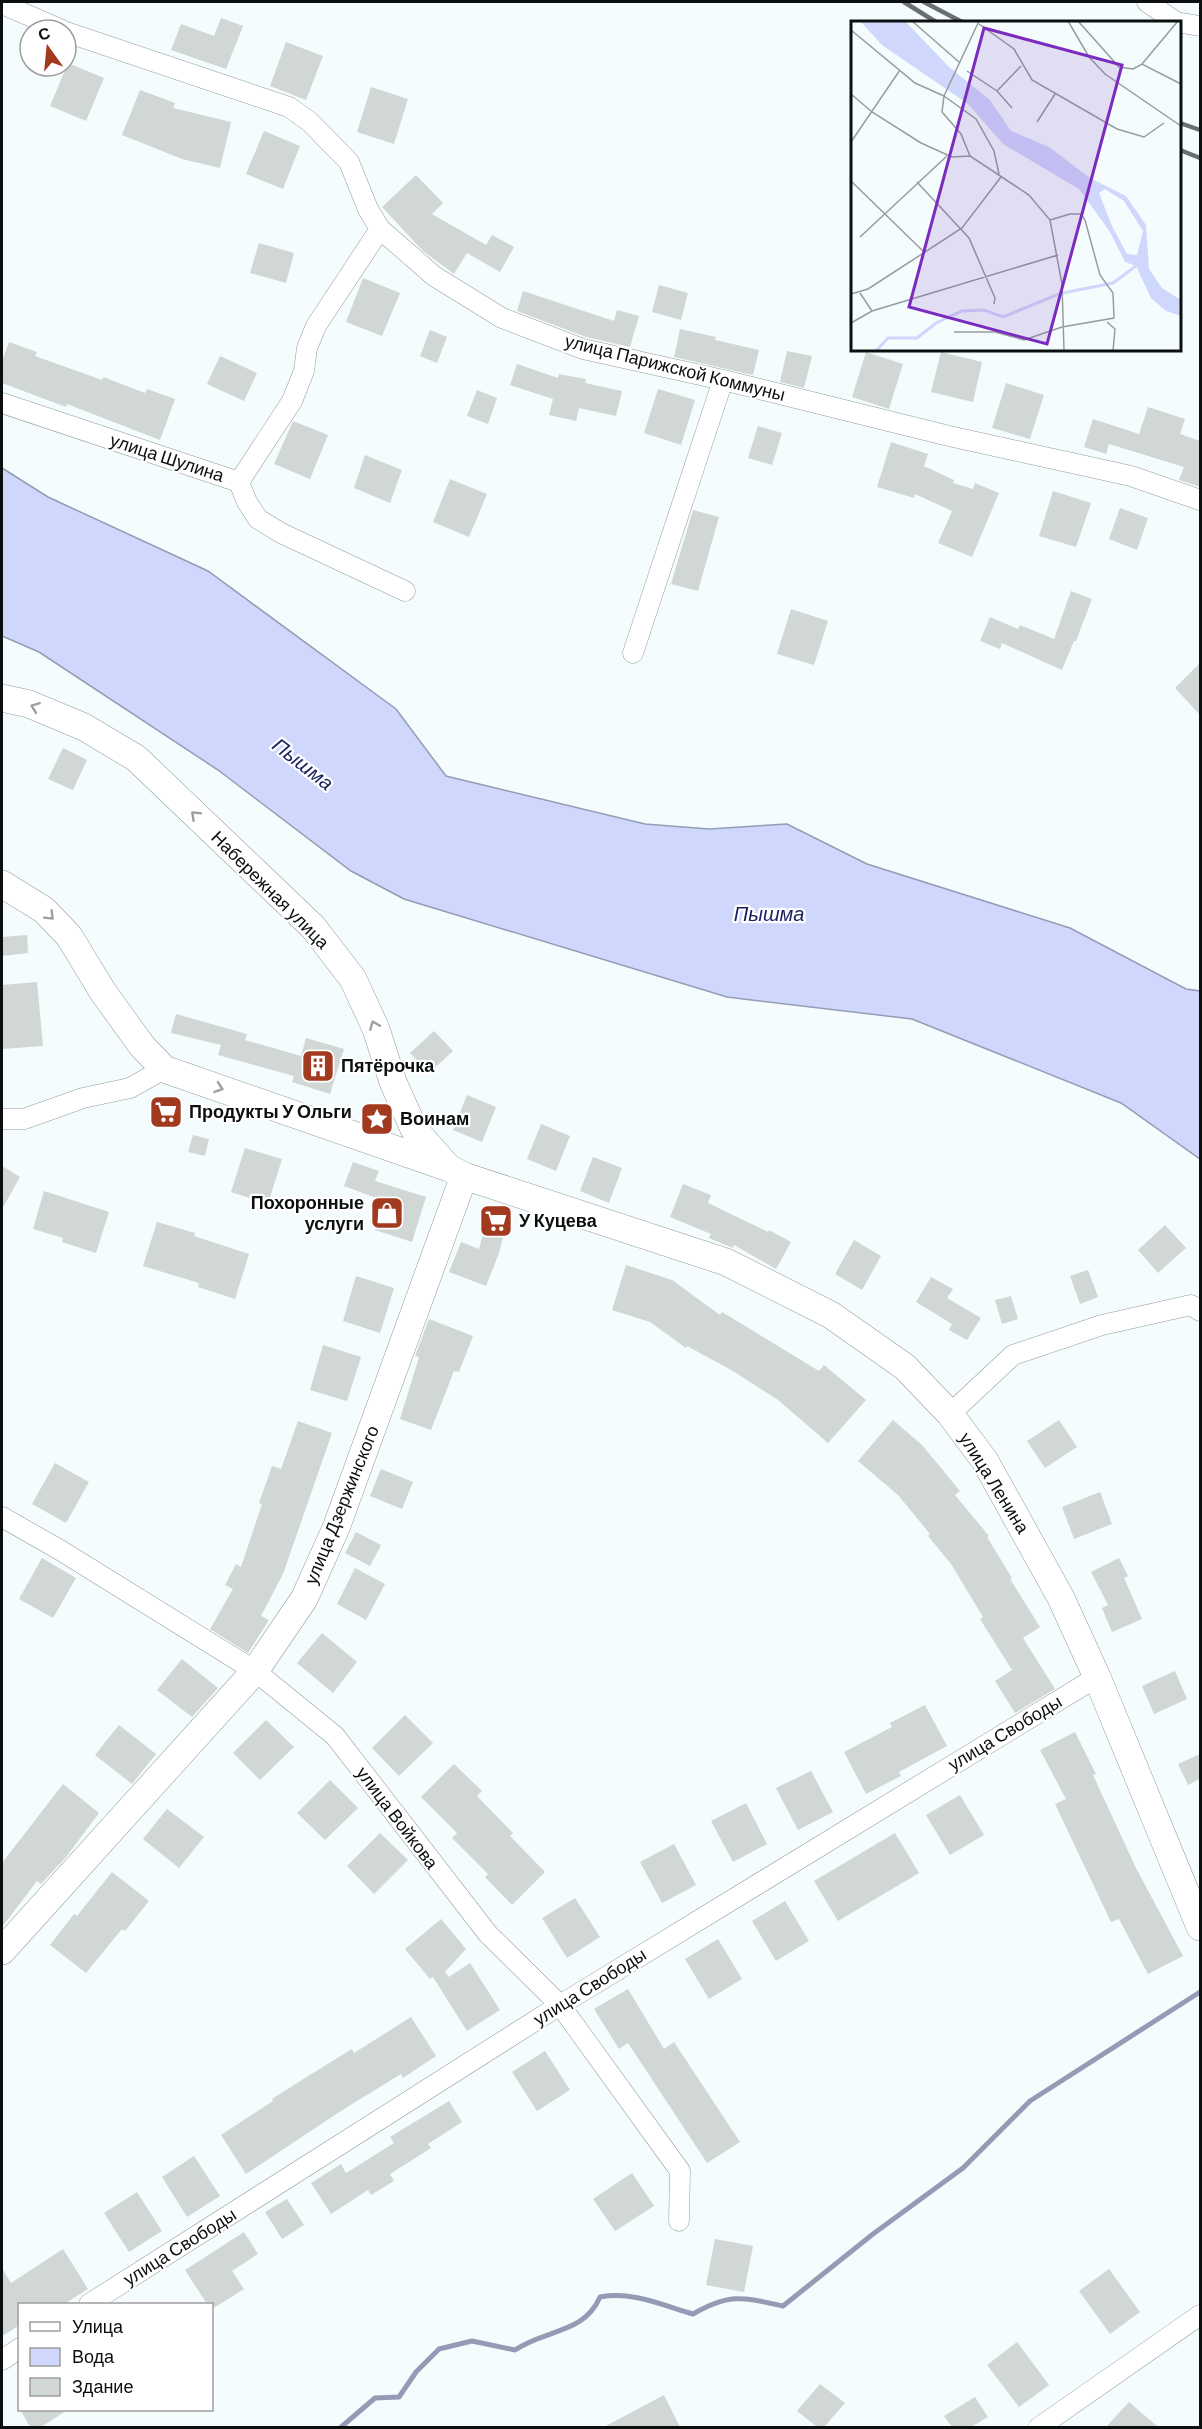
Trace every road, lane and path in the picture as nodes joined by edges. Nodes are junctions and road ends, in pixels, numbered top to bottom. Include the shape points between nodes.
1 (1147, 2) edge
2 (2, 4) edge
3 (34, 18) edge
4 (1175, 21) edge
5 (1181, 23) edge
6 (1200, 26) edge
7 (78, 36) edge
8 (380, 229) junction
9 (723, 380) junction
10 (2, 403) edge
11 (239, 482) junction
12 (1200, 500) edge
13 (405, 591) dead end
14 (633, 653) dead end
15 (2, 698) edge
16 (2, 884) edge
17 (164, 1069) junction
18 (2, 1119) edge
19 (456, 1172) junction
20 (1200, 1311) edge
21 (950, 1414) junction
22 (2, 1517) edge
23 (255, 1671) junction
24 (1097, 1677) junction
25 (1196, 1917) edge
26 (2, 1951) edge
27 (560, 2005) junction
28 (679, 2221) dead end
29 (91, 2303) edge
30 (1200, 2315) edge
31 (18, 2349) edge
32 (2, 2360) edge
33 (1051, 2425) edge

1 - 4 street
2 - 3 street, улица Парижской Коммуны
5 - 6 street
7 - 8 street, улица Парижской Коммуны via 289,107 310,122 349,162
8 - 9 street, улица Парижской Коммуны via 434,276 502,318 583,349
8 - 11 street via 316,326 292,401
9 - 12 street, улица Парижской Коммуны via 1131,476
9 - 14 street
10 - 11 street, улица Шулина
11 - 13 street, улица Шулина via 258,519
19 -> 15 main road, Набережная улица via 414,1129 353,979 313,927 136,758 84,727 29,704
16 -> 17 main road via 44,910 69,936 103,992
17 - 18 street via 130,1088 83,1098 24,1119
17 -> 19 main road, улица Ленина
19 - 21 main road, улица Ленина via 726,1262 831,1315 905,1367
19 - 23 main road, улица Дзержинского via 336,1528 304,1599
20 - 21 street via 1191,1305 1102,1325 1013,1355
21 - 24 main road, улица Ленина via 1015,1511
22 - 23 street, улица Войкова
23 - 26 main road, улица Дзержинского
23 - 27 street, улица Войкова via 335,1736 488,1934
24 - 25 main road, улица Ленина
24 - 27 street, улица Свободы
27 - 28 street, улица Войкова via 680,2171
27 - 29 street, улица Свободы
30 - 33 street
31 - 32 street

